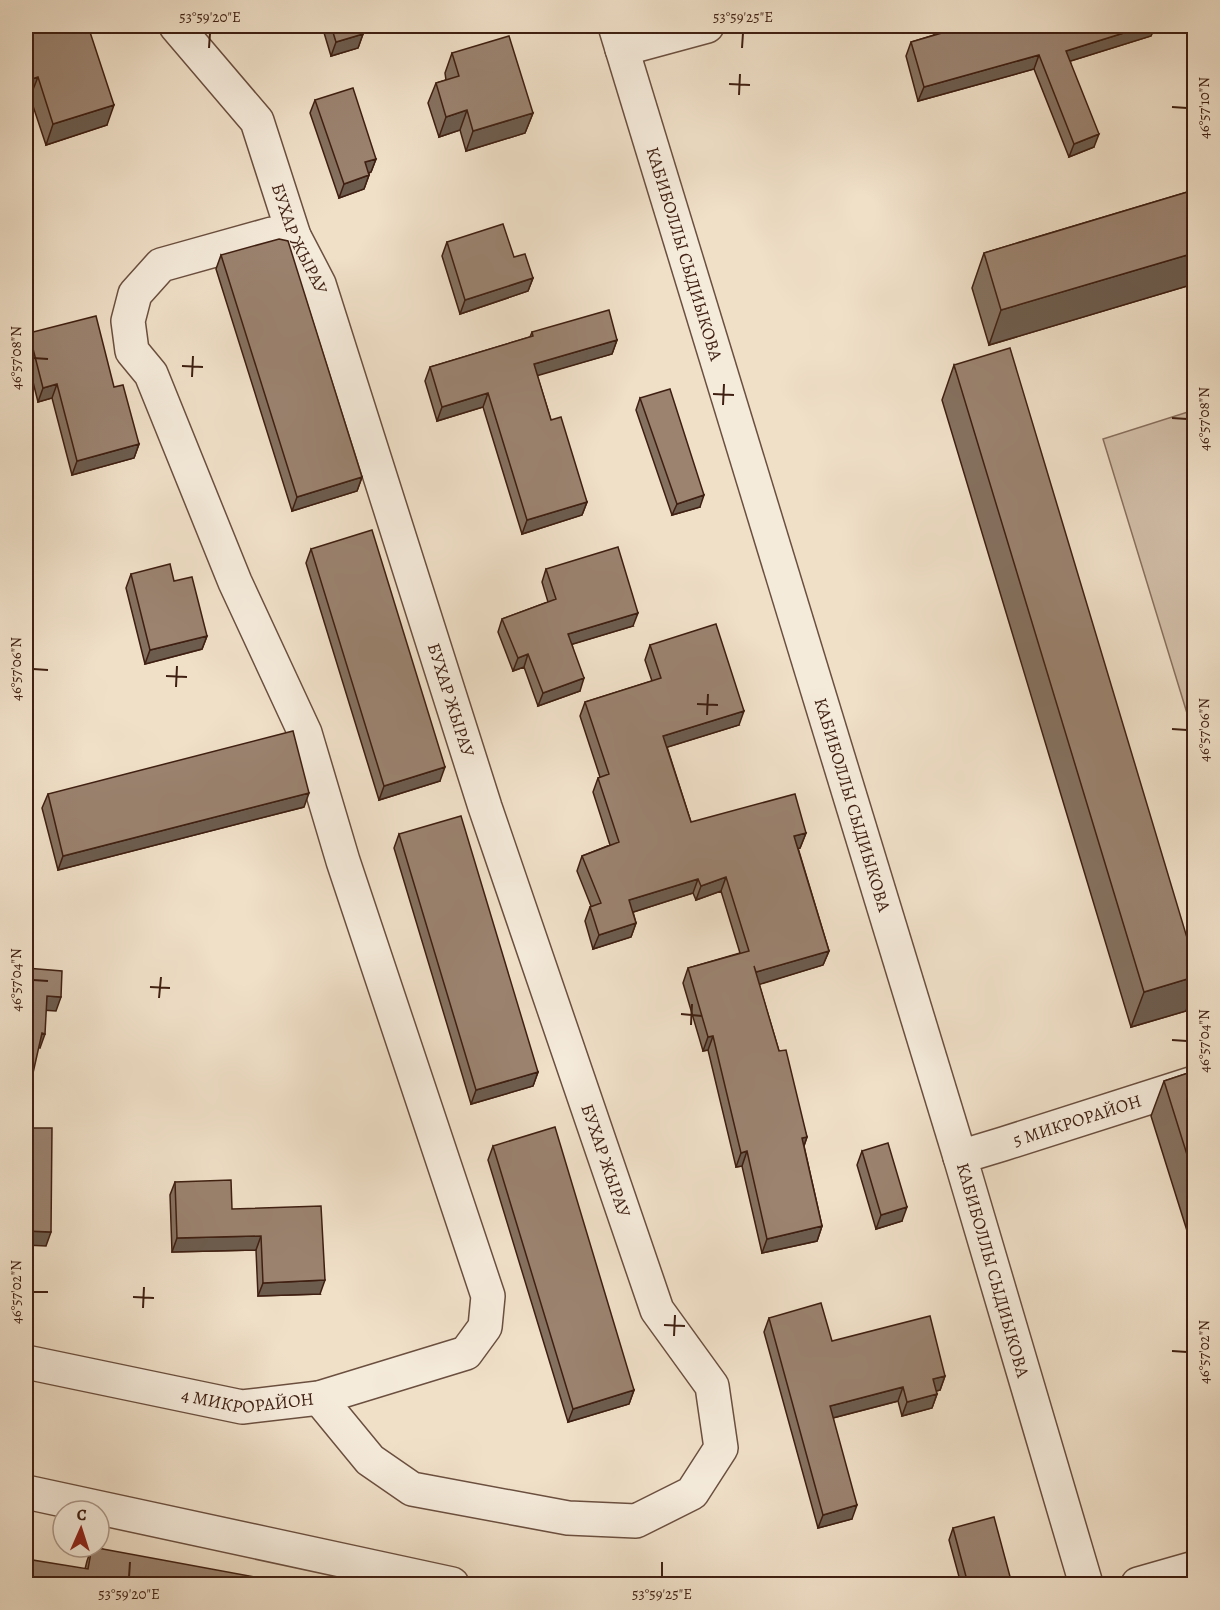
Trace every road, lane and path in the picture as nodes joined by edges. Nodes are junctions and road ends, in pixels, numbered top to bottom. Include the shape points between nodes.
1 (176, 26) edge
2 (706, 26) edge
3 (618, 37) edge
4 (294, 236) junction
5 (1194, 1083) edge
6 (960, 1157) junction
7 (26, 1362) edge
8 (319, 1398) junction
9 (26, 1492) edge
10 (1194, 1569) edge
11 (452, 1584) edge
12 (1086, 1584) edge
13 (1138, 1584) edge

1 - 4 street, БУХАР ЖЫРАУ via 257,121
2 - 3 street
3 - 6 street, КАБИБОЛЛЫ СЫДИЫКОВА
4 - 8 street, 4 МИКРОРАЙОН via 272,234 161,266 135,294 128,321 132,351 151,374 235,582 305,733 343,861 488,1296 485,1327 466,1353
4 - 8 street, БУХАР ЖЫРАУ via 319,284 485,807 657,1310 712,1386 721,1448 692,1493 636,1521 568,1518 412,1489 369,1460
5 - 6 street, 5 МИКРОРАЙОН
6 - 12 street, КАБИБОЛЛЫ СЫДИЫКОВА
7 - 8 street, 4 МИКРОРАЙОН via 242,1407
9 - 11 street
10 - 13 street

